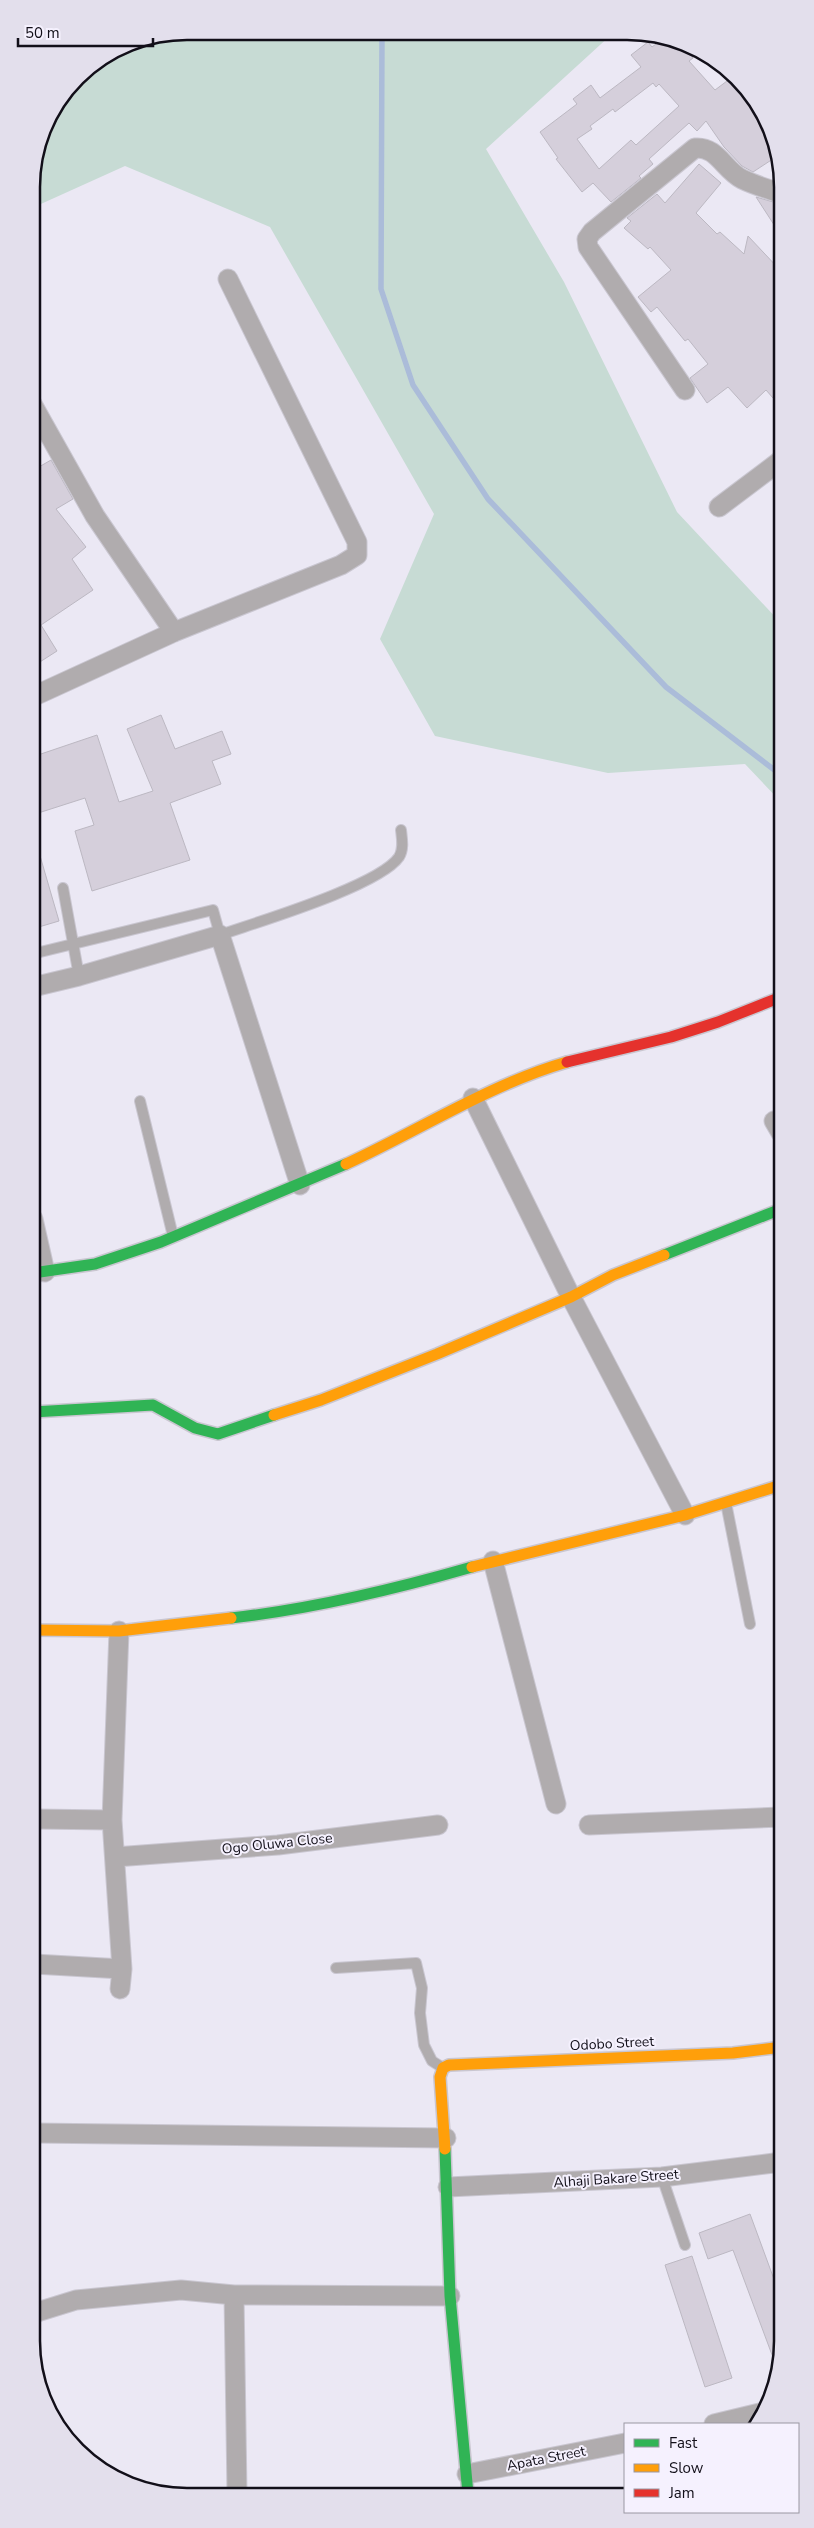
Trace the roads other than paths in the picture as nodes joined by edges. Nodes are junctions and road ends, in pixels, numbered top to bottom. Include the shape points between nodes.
1 (774, 191) edge
2 (228, 279) dead end
3 (685, 390) dead end
4 (40, 418) edge
5 (774, 466) edge
6 (719, 507) dead end
7 (174, 632) junction
8 (40, 693) edge
9 (401, 830) dead end
10 (63, 888) dead end
11 (220, 935) junction
12 (73, 945) junction
13 (40, 952) edge
14 (79, 976) junction
15 (40, 985) edge
16 (774, 1000) edge
17 (473, 1098) junction
18 (140, 1101) dead end
19 (300, 1185) junction
20 (774, 1212) edge
21 (174, 1237) junction
22 (40, 1273) edge
23 (572, 1297) junction
24 (40, 1412) edge
25 (774, 1487) edge
26 (726, 1502) junction
27 (685, 1515) junction
28 (493, 1561) junction
29 (750, 1624) dead end
30 (40, 1630) edge
31 (119, 1630) junction
32 (556, 1804) dead end
33 (774, 1816) edge
34 (40, 1819) edge
35 (112, 1820) junction
36 (438, 1825) dead end
37 (588, 1825) dead end
38 (115, 1857) junction
39 (40, 1964) edge
40 (336, 1968) dead end
41 (122, 1969) junction
42 (120, 1989) dead end
43 (774, 2048) edge
44 (443, 2068) junction
45 (40, 2133) edge
46 (446, 2138) junction
47 (774, 2163) edge
48 (662, 2177) junction
49 (448, 2187) junction
50 (685, 2245) dead end
51 (234, 2294) junction
52 (450, 2296) junction
53 (40, 2311) edge
54 (754, 2414) edge
55 (718, 2423) edge
56 (624, 2442) edge
57 (467, 2474) junction
58 (237, 2488) edge
59 (468, 2488) edge

1 - 3 street via 732,173 711,150 695,148 587,239 588,247
2 - 7 street via 357,542 357,555 341,565
4 - 7 street via 95,516
5 - 6 street
7 - 8 street
9 - 11 lane via 402,845 398,858 364,882
10 - 12 lane
11 - 12 lane via 213,910
11 - 14 street
11 - 19 street
12 - 13 lane
12 - 14 lane
14 - 15 street
16 - 17 street via 671,1037 553,1066
17 - 19 street via 400,1139
17 - 23 street
18 - 21 lane
19 - 21 street
20 - 23 street via 613,1275
21 - 22 street via 95,1264
23 - 24 street via 321,1400 218,1434 195,1428 153,1405
23 - 27 street
25 - 26 street
26 - 27 street
26 - 29 lane
27 - 28 street
28 - 31 street via 384,1592 276,1613
28 - 32 street
30 - 31 street
31 - 35 street
33 - 37 street
34 - 35 street
35 - 38 street
36 - 38 street, Ogo Oluwa Close via 278,1845
38 - 41 street
39 - 41 street
40 - 44 lane via 416,1963 422,1988 420,2013 424,2045 432,2061
41 - 42 street
43 - 44 street, Odobo Street via 733,2053 449,2065
44 - 46 street via 440,2077
45 - 46 street
46 - 49 street
47 - 48 street, Alhaji Bakare Street
48 - 49 street, Alhaji Bakare Street
48 - 50 lane
49 - 52 street
51 - 52 street
51 - 53 street via 181,2290 76,2300
51 - 58 street
52 - 57 street
54 - 55 street
56 - 57 street, Apata Street
57 - 59 street

